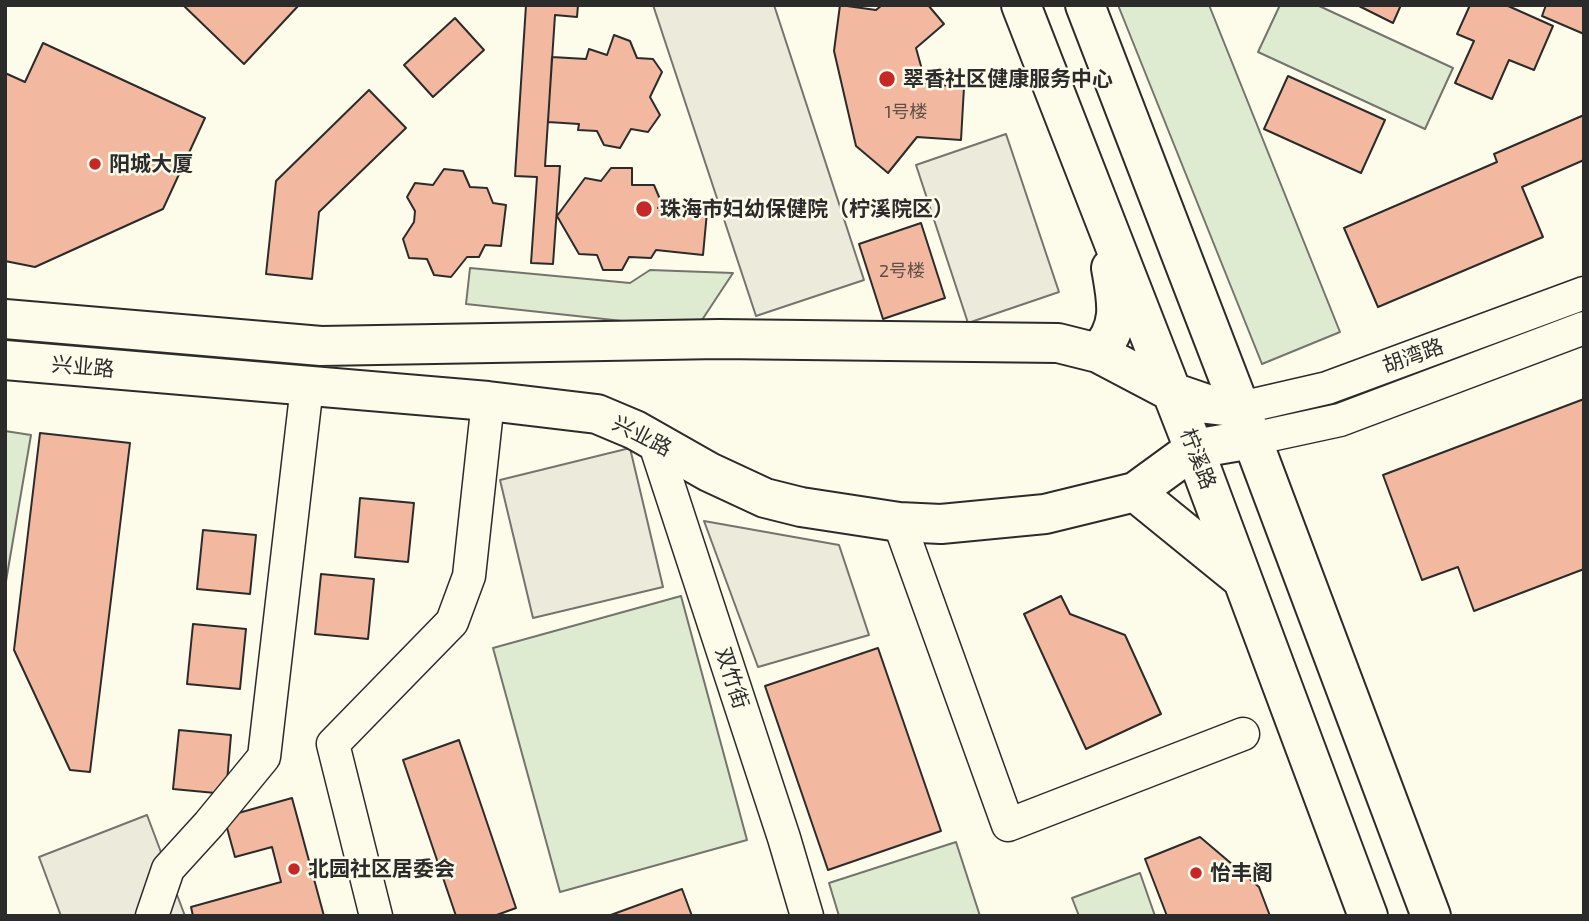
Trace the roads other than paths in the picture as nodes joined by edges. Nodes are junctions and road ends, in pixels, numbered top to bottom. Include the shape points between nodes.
1 (1021, 5) edge
2 (1085, 5) edge
3 (1108, 65) junction
4 (1052, 85) junction
5 (1102, 211) junction
6 (1584, 292) edge
7 (5, 319) edge
8 (1584, 328) edge
9 (1098, 353) junction
10 (5, 360) edge
11 (307, 386) junction
12 (1172, 392) junction
13 (488, 401) junction
14 (1246, 423) junction
15 (654, 441) junction
16 (1194, 449) junction
17 (1135, 492) junction
18 (899, 522) junction
19 (1243, 580) junction
20 (1242, 734) dead end
21 (1369, 754) junction
22 (1315, 775) junction
23 (152, 916) edge
24 (376, 916) edge
25 (807, 916) edge
26 (1368, 916) edge
27 (1431, 916) edge

1 - 4 main road, 柠溪路
2 - 3 main road
3 - 4 main road
3 - 14 main road
4 - 5 main road, 柠溪路
5 - 9 main road via 1117,315 1107,343
5 - 12 main road, 柠溪路
6 - 14 street, 胡湾路 via 1327,387
7 - 9 main road, 兴业路 via 321,346 752,339 1058,344
8 - 14 street, 胡湾路 via 1340,420
9 - 12 main road, 兴业路
10 - 11 main road, 兴业路
11 - 13 main road, 兴业路
11 - 23 street via 264,757 168,869
12 - 14 main road, 兴业路
12 - 16 main road, 柠溪路
13 - 15 main road, 兴业路 via 597,414
13 - 24 street via 469,576 452,622 333,744
14 - 16 main road, 兴业路
14 - 21 main road
15 - 18 main road, 兴业路 via 765,498
15 - 25 street, 双竹街
16 - 17 main road, 兴业路
16 - 19 main road, 柠溪路
17 - 18 main road, 兴业路 via 1045,514 942,524
17 - 19 main road
18 - 20 street via 1008,825
19 - 22 main road, 柠溪路
21 - 22 main road
21 - 27 main road
22 - 26 main road, 柠溪路

